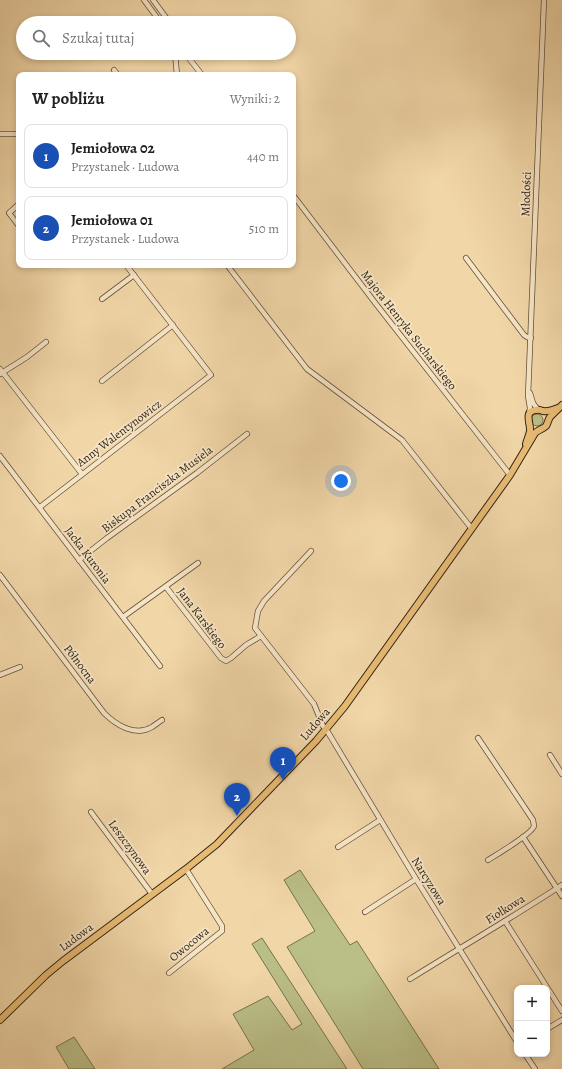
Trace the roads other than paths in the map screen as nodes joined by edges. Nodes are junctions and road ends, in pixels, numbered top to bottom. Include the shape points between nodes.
1 (144, 0) edge
2 (153, 0) edge
3 (544, 0) edge
4 (156, 16) edge
5 (165, 16) edge
6 (176, 60) edge
7 (190, 60) edge
8 (177, 72) edge
9 (200, 72) edge
10 (0, 134) edge
11 (16, 134) edge
12 (296, 199) edge
13 (16, 207) edge
14 (16, 222) edge
15 (466, 258) dead end
16 (128, 268) edge
17 (229, 268) edge
18 (134, 275) junction
19 (102, 299) dead end
20 (173, 325) junction
21 (531, 338) junction
22 (46, 342) dead end
23 (1, 372) edge
24 (102, 381) dead end
25 (529, 389) junction
26 (561, 406) edge
27 (541, 411) junction
28 (529, 414) junction
29 (548, 421) junction
30 (529, 425) junction
31 (538, 430) junction
32 (247, 434) dead end
33 (0, 456) edge
34 (522, 457) junction
35 (82, 474) junction
36 (510, 475) junction
37 (40, 507) junction
38 (472, 529) junction
39 (311, 551) dead end
40 (79, 560) junction
41 (198, 563) dead end
42 (0, 575) edge
43 (166, 587) junction
44 (123, 617) junction
45 (261, 636) junction
46 (160, 666) dead end
47 (20, 667) dead end
48 (0, 675) edge
49 (162, 720) dead end
50 (326, 729) junction
51 (478, 738) dead end
52 (550, 755) dead end
53 (562, 774) edge
54 (91, 812) dead end
55 (380, 820) junction
56 (523, 837) junction
57 (338, 847) dead end
58 (488, 860) dead end
59 (186, 869) junction
60 (416, 879) junction
61 (562, 885) edge
62 (557, 888) junction
63 (152, 894) junction
64 (562, 896) edge
65 (365, 912) dead end
66 (505, 921) junction
67 (459, 948) junction
68 (169, 973) dead end
69 (410, 979) dead end
70 (562, 1011) edge
71 (0, 1020) edge
72 (562, 1020) edge
73 (550, 1027) edge
74 (514, 1037) edge
75 (527, 1057) edge
76 (535, 1069) edge

1 - 4 street
2 - 5 street
3 - 21 street, Młodości
6 - 8 street
7 - 9 street
10 - 11 street
12 - 36 street, Majora Henryka Sucharskiego
13 - 14 street via 9,213
15 - 21 street via 524,335
16 - 18 street
17 - 38 street via 307,369 404,442
18 - 19 street
18 - 20 street
20 - 24 street
20 - 35 street, Anny Walentynowicz via 211,375
21 - 25 street, Młodości
22 - 23 street via 27,358
23 - 35 street
25 - 27 street, Młodości via 533,403
25 - 28 street, Młodości
26 - 27 main road, Ludowa via 552,411
26 - 29 main road, Ludowa
27 - 28 main road, Ludowa
27 - 29 main road via 546,414
28 - 30 main road, Ludowa
29 - 31 main road, Ludowa
30 - 31 main road
30 - 34 main road, Ludowa via 530,431
31 - 34 main road, Ludowa
32 - 40 street, Biskupa Franciszka Musiela
33 - 37 street, Jacka Kuronia
34 - 36 main road, Ludowa
35 - 37 street, Anny Walentynowicz
36 - 38 main road, Ludowa
37 - 40 street, Jacka Kuronia
38 - 50 main road, Ludowa
39 - 45 street via 260,606 255,628
40 - 44 street, Jacka Kuronia
41 - 43 street
42 - 49 street, Północna via 104,713 123,728 132,730 146,730
43 - 44 street
43 - 45 street, Jana Karskiego via 224,660 231,658
44 - 46 street, Jacka Kuronia
45 - 50 street, Narcyzowa via 314,704
47 - 48 street
50 - 55 street, Narcyzowa
50 - 59 main road, Ludowa via 217,844
51 - 56 street via 533,820 534,826
52 - 53 street
54 - 63 street, Leszczynowa
55 - 57 street
55 - 60 street, Narcyzowa
56 - 58 street
56 - 62 street
59 - 63 main road, Ludowa
59 - 68 street, Owocowa via 222,926 222,931
60 - 65 street
60 - 67 street, Narcyzowa
61 - 62 street, Fiołkowa
62 - 64 street
62 - 66 street, Fiołkowa
63 - 71 main road, Ludowa via 55,967
66 - 67 street, Fiołkowa
66 - 70 street
67 - 69 street, Fiołkowa
67 - 74 street, Narcyzowa
72 - 73 street
75 - 76 street

